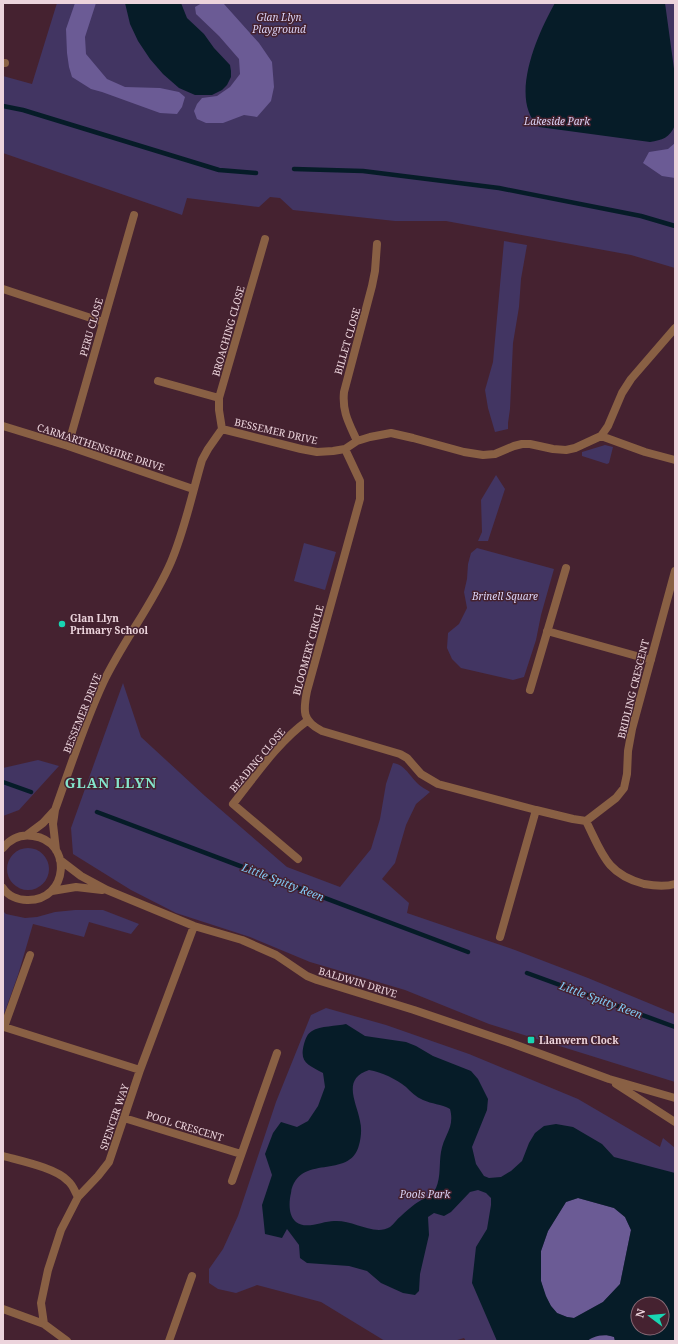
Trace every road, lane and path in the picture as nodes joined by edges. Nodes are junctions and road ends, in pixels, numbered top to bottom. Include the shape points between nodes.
1 (134, 215) dead end
2 (265, 239) dead end
3 (377, 244) dead end
4 (3, 289) edge
5 (103, 322) junction
6 (675, 328) edge
7 (158, 381) dead end
8 (219, 398) junction
9 (3, 426) edge
10 (222, 429) junction
11 (601, 436) junction
12 (358, 441) junction
13 (68, 446) junction
14 (345, 449) junction
15 (675, 460) edge
16 (194, 489) junction
17 (566, 568) dead end
18 (675, 570) edge
19 (547, 631) junction
20 (651, 660) junction
21 (530, 690) dead end
22 (307, 721) junction
23 (55, 810) junction
24 (536, 810) junction
25 (586, 821) junction
26 (27, 835) junction
27 (14, 838) junction
28 (3, 839) edge
29 (3, 848) edge
30 (56, 850) junction
31 (298, 859) dead end
32 (60, 860) junction
33 (675, 884) edge
34 (3, 888) edge
35 (107, 890) junction
36 (52, 891) junction
37 (194, 926) junction
38 (500, 937) dead end
39 (30, 955) dead end
40 (277, 1053) dead end
41 (140, 1070) junction
42 (609, 1079) junction
43 (675, 1098) edge
44 (124, 1118) junction
45 (675, 1122) edge
46 (240, 1154) junction
47 (3, 1156) edge
48 (232, 1181) dead end
49 (78, 1197) junction
50 (192, 1276) dead end
51 (3, 1309) edge
52 (44, 1324) junction
53 (67, 1341) edge
54 (169, 1341) edge

1 - 5 street, PERU CLOSE
2 - 8 street, BROACHING CLOSE
3 - 12 street, BILLET CLOSE via 372,286 344,392 345,413
4 - 5 street
5 - 13 street, PERU CLOSE
6 - 11 street via 631,379
7 - 8 street
8 - 10 street, BROACHING CLOSE
9 - 13 street, CARMARTHENSHIRE DRIVE
10 - 14 street, BESSEMER DRIVE via 317,452
10 - 16 street, BESSEMER DRIVE via 202,460
11 - 12 street, BESSEMER DRIVE via 566,450 522,444 489,455 464,452 391,433
11 - 15 street
12 - 14 street, BESSEMER DRIVE
13 - 16 street, CARMARTHENSHIRE DRIVE
14 - 22 street, BLOOMERY CIRCLE via 360,481 360,499 307,691 304,707
16 - 23 street, BESSEMER DRIVE via 171,562 103,683
17 - 19 street
18 - 20 street, BRIDLING CRESCENT
19 - 20 street
19 - 21 street
20 - 25 street, BRIDLING CRESCENT via 632,729 624,788 616,798
22 - 24 street via 322,731 400,754 421,774 438,784
22 - 31 street, BEADING CLOSE via 278,749 233,804
23 - 26 street, BESSEMER DRIVE
23 - 30 street, BESSEMER DRIVE via 53,824
24 - 25 street
24 - 38 street
25 - 33 street via 608,863 616,871 626,878 654,886
26 - 27 street
26 - 30 street via 38,836
27 - 28 street
27 - 29 street
30 - 32 street
32 - 35 street via 81,876
32 - 36 street via 60,877
34 - 36 street via 13,897 23,900 43,897
35 - 36 street via 76,888
35 - 37 street, BALDWIN DRIVE
37 - 41 street, SPENCER WAY
37 - 42 street, BALDWIN DRIVE via 242,940 276,955 317,980 414,1010
39 - 41 street via 4,1027
40 - 46 street
41 - 44 street, SPENCER WAY
42 - 43 street
42 - 45 street
44 - 46 street, POOL CRESCENT
44 - 49 street, SPENCER WAY via 109,1162
46 - 48 street
47 - 49 street via 63,1175
49 - 52 street, SPENCER WAY via 61,1230 48,1270 41,1303
50 - 54 street
51 - 52 street
52 - 53 street

